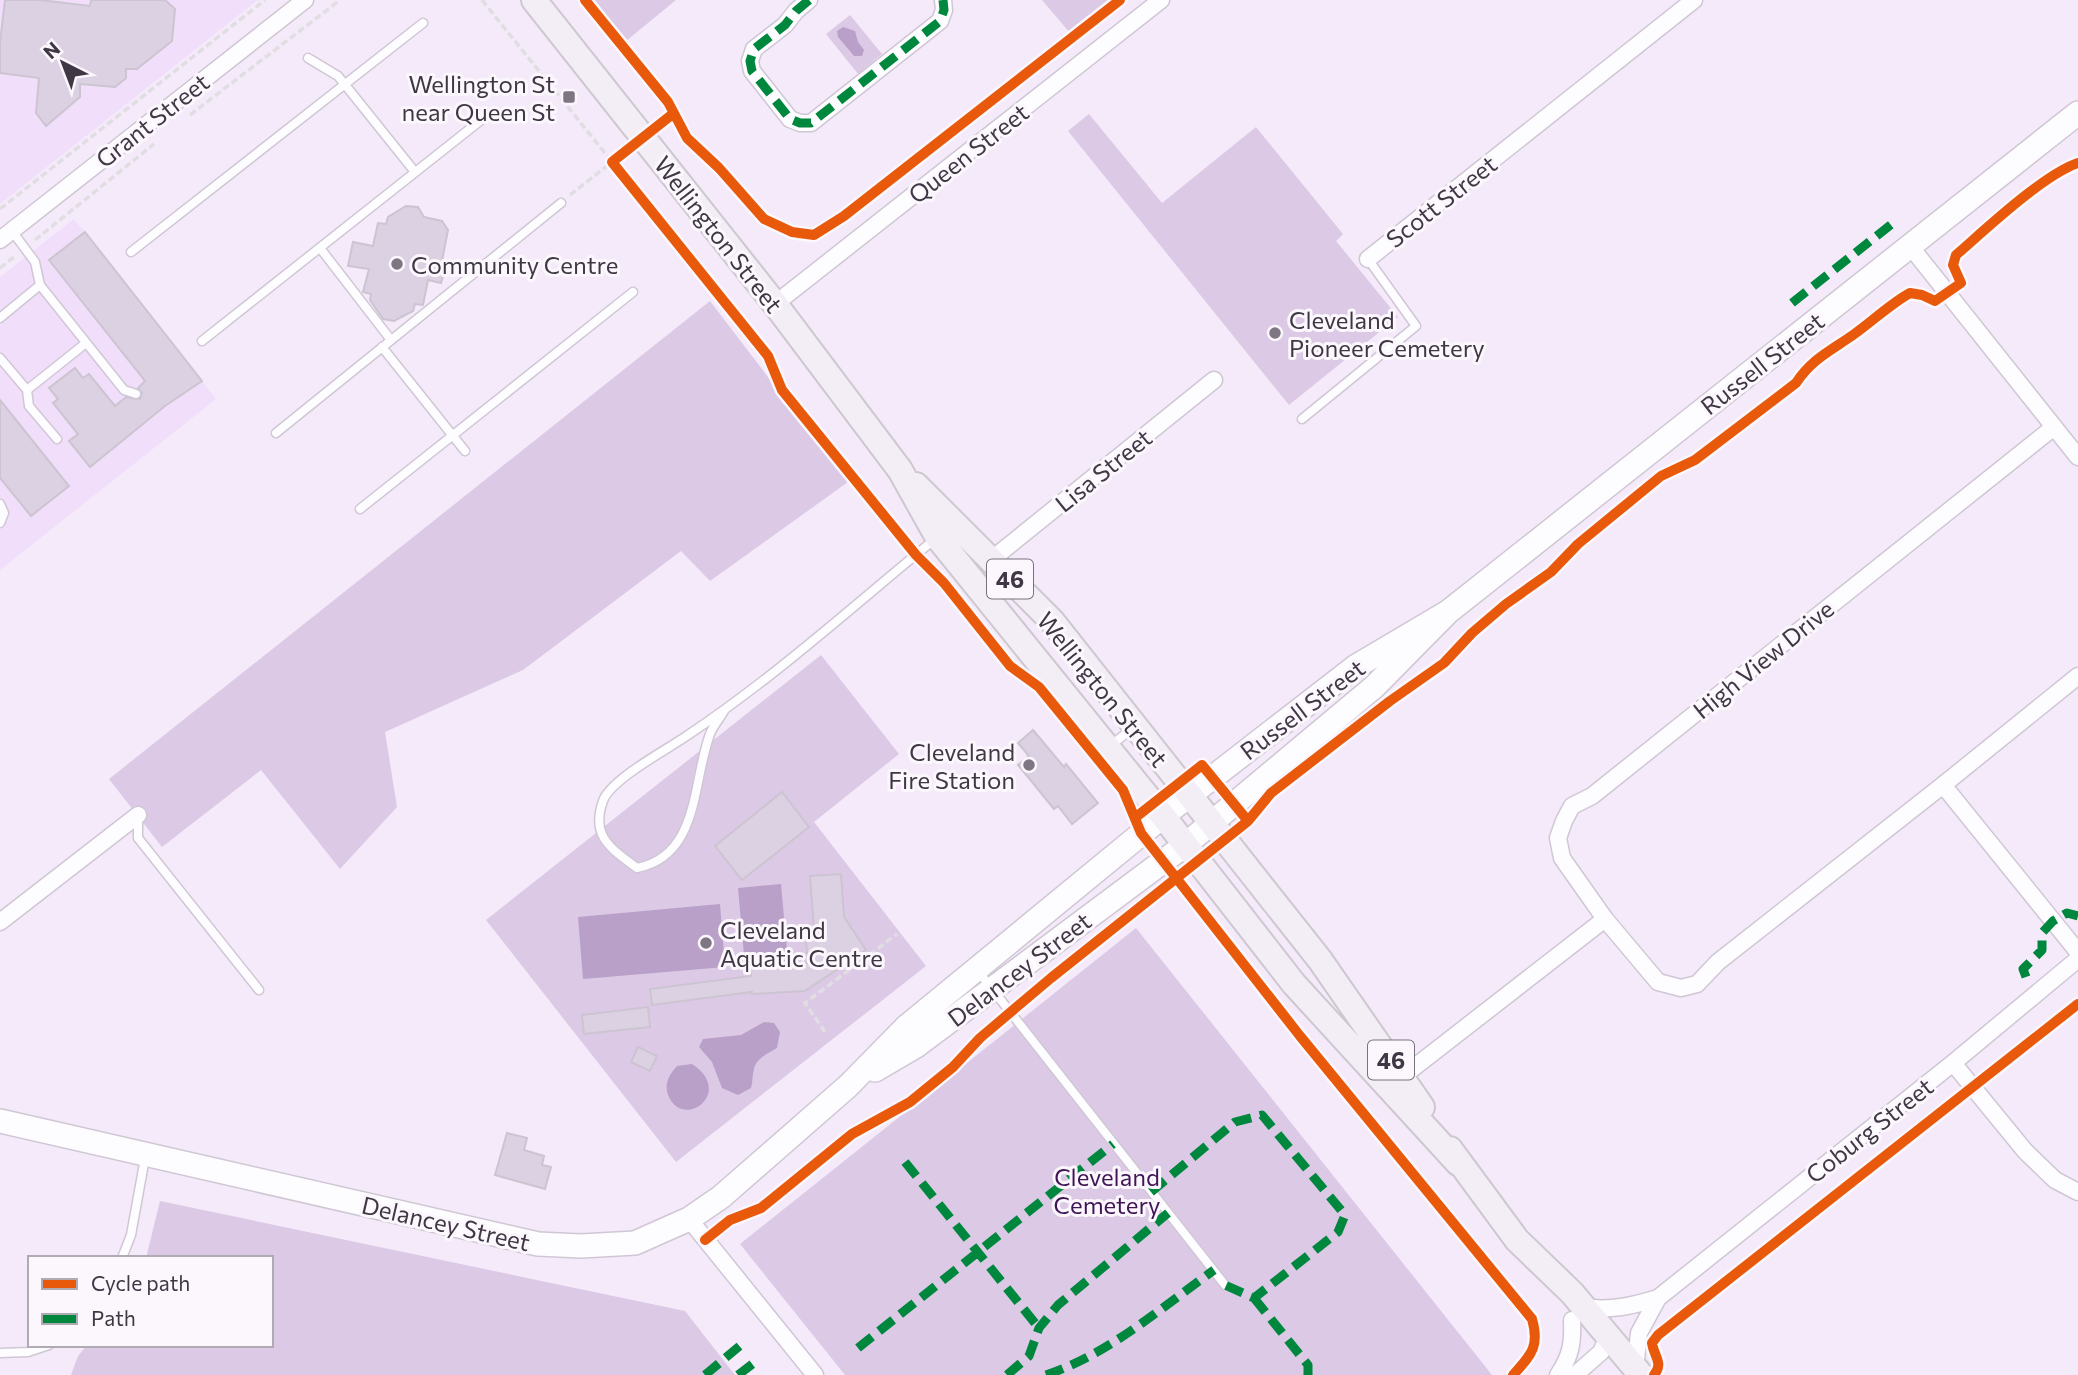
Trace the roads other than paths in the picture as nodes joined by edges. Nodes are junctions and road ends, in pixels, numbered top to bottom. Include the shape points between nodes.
1 (305, 0) edge
2 (534, 0) edge
3 (809, 0) edge
4 (943, 0) edge
5 (1161, 0) edge
6 (1694, 0) edge
7 (423, 23) dead end
8 (308, 58) dead end
9 (345, 84) junction
10 (490, 113) dead end
11 (2078, 114) edge
12 (415, 173) junction
13 (561, 203) road end
14 (6, 236) edge
15 (1910, 246) junction
16 (320, 248) junction
17 (131, 252) dead end
18 (1368, 259) joint
19 (40, 285) junction
20 (633, 292) dead end
21 (775, 304) junction
22 (0, 318) edge
23 (391, 340) junction
24 (202, 341) dead end
25 (86, 343) junction
26 (383, 347) junction
27 (0, 358) edge
28 (1214, 380) dead end
29 (27, 390) junction
30 (136, 394) dead end
31 (1303, 419) dead end
32 (2054, 428) junction
33 (276, 433) dead end
34 (451, 436) junction
35 (57, 439) dead end
36 (465, 451) dead end
37 (2078, 457) edge
38 (900, 470) junction
39 (0, 504) edge
40 (360, 509) dead end
41 (0, 523) edge
42 (937, 538) junction
43 (991, 560) junction
44 (1448, 612) junction
45 (2078, 676) edge
46 (724, 711) junction
47 (1135, 727) junction
48 (1107, 747) junction
49 (1943, 785) junction
50 (1189, 796) junction
51 (138, 815) joint
52 (1163, 816) junction
53 (1211, 824) junction
54 (1185, 845) junction
55 (1605, 919) junction
56 (0, 922) edge
57 (1010, 941) junction
58 (2078, 952) edge
59 (2078, 959) edge
60 (1026, 962) junction
61 (976, 969) junction
62 (992, 988) junction
63 (259, 990) dead end
64 (1953, 1063) junction
65 (1403, 1076) junction
66 (848, 1086) junction
67 (0, 1121) edge
68 (146, 1155) junction
69 (1458, 1163) junction
70 (2078, 1192) edge
71 (689, 1219) junction
72 (123, 1256) edge
73 (1225, 1284) dead end
74 (1658, 1298) junction
75 (1578, 1313) junction
76 (1604, 1344) junction
77 (43, 1347) edge
78 (0, 1353) edge
79 (1632, 1373) edge
80 (815, 1375) edge
81 (1558, 1375) edge
82 (1575, 1375) edge

1 - 14 street, Grant Street
2 - 21 main road, Wellington Street / 46
3 - 4 street via 754,50 750,61 752,71 790,119 800,123 811,123 940,21
5 - 21 street, Queen Street
6 - 18 street, Scott Street
7 - 9 lane
8 - 9 lane
9 - 12 lane
9 - 17 lane
10 - 12 lane
11 - 15 main road, Russell Street
12 - 16 lane
13 - 23 lane
14 - 19 lane via 25,248 35,262
15 - 32 street
15 - 44 main road, Russell Street
16 - 23 lane
16 - 24 lane
18 - 31 lane, Scott Street via 1416,326
19 - 22 lane
19 - 25 lane
20 - 34 lane
21 - 38 main road, Wellington Street / 46
23 - 26 lane
25 - 29 lane
25 - 30 lane via 124,390
26 - 33 lane
26 - 34 lane
27 - 29 lane
28 - 43 street, Lisa Street
29 - 35 lane via 29,406
32 - 37 street
32 - 55 street, High View Drive via 1592,796 1572,806 1558,838 1562,858
34 - 36 lane
34 - 40 lane
38 - 42 main road, Wellington Street / 46
38 - 43 main road, Wellington Street / 46
39 - 41 lane via 4,513
42 - 46 lane
42 - 48 main road, Wellington Street / 46
43 - 47 main road, Wellington Street / 46 via 1052,621
44 - 50 main road, Russell Street via 1355,667
44 - 53 main road, Russell Street via 1374,687
45 - 49 street, High View Drive
46 - 46 lane via 620,780 603,799 598,823 603,841 637,868 653,865 673,851 688,824 710,733
47 - 48 lane
47 - 50 main road, Wellington Street / 46
48 - 52 main road, Wellington Street / 46
49 - 55 street, High View Drive via 1718,962 1697,984 1681,988 1658,982
49 - 58 street
50 - 52 main road, Russell Street
50 - 53 main road, Wellington Street / 46
51 - 56 street
51 - 63 lane via 138,838
52 - 54 main road, Wellington Street / 46
52 - 57 main road, Delancey Street
53 - 54 main road, Russell Street
53 - 65 main road, Wellington Street / 46 via 1320,960
54 - 60 main road, Delancey Street
54 - 69 main road, Wellington Street / 46 via 1294,984
55 - 65 street
57 - 60 lane
57 - 61 main road, Delancey Street
59 - 64 street, Coburg Street
60 - 62 main road, Delancey Street
61 - 62 lane
61 - 66 main road, Delancey Street via 906,1027
62 - 66 main road, Delancey Street via 916,1046
62 - 73 lane
64 - 70 street via 2025,1151 2055,1180
64 - 74 street, Coburg Street
65 - 69 main road, Wellington Street / 46
66 - 71 main road, Delancey Street via 721,1197
67 - 68 main road, Delancey Street
68 - 71 main road, Delancey Street via 538,1244 635,1243
68 - 72 lane
69 - 75 main road, Wellington Street / 46 via 1517,1240 1573,1293
71 - 80 street
74 - 75 street, Coburg Street
74 - 79 street, Coburg Street via 1639,1333
75 - 76 main road, Wellington Street / 46
75 - 81 street via 1568,1361
76 - 79 main road, Wellington Street / 46
76 - 82 street
77 - 78 lane

